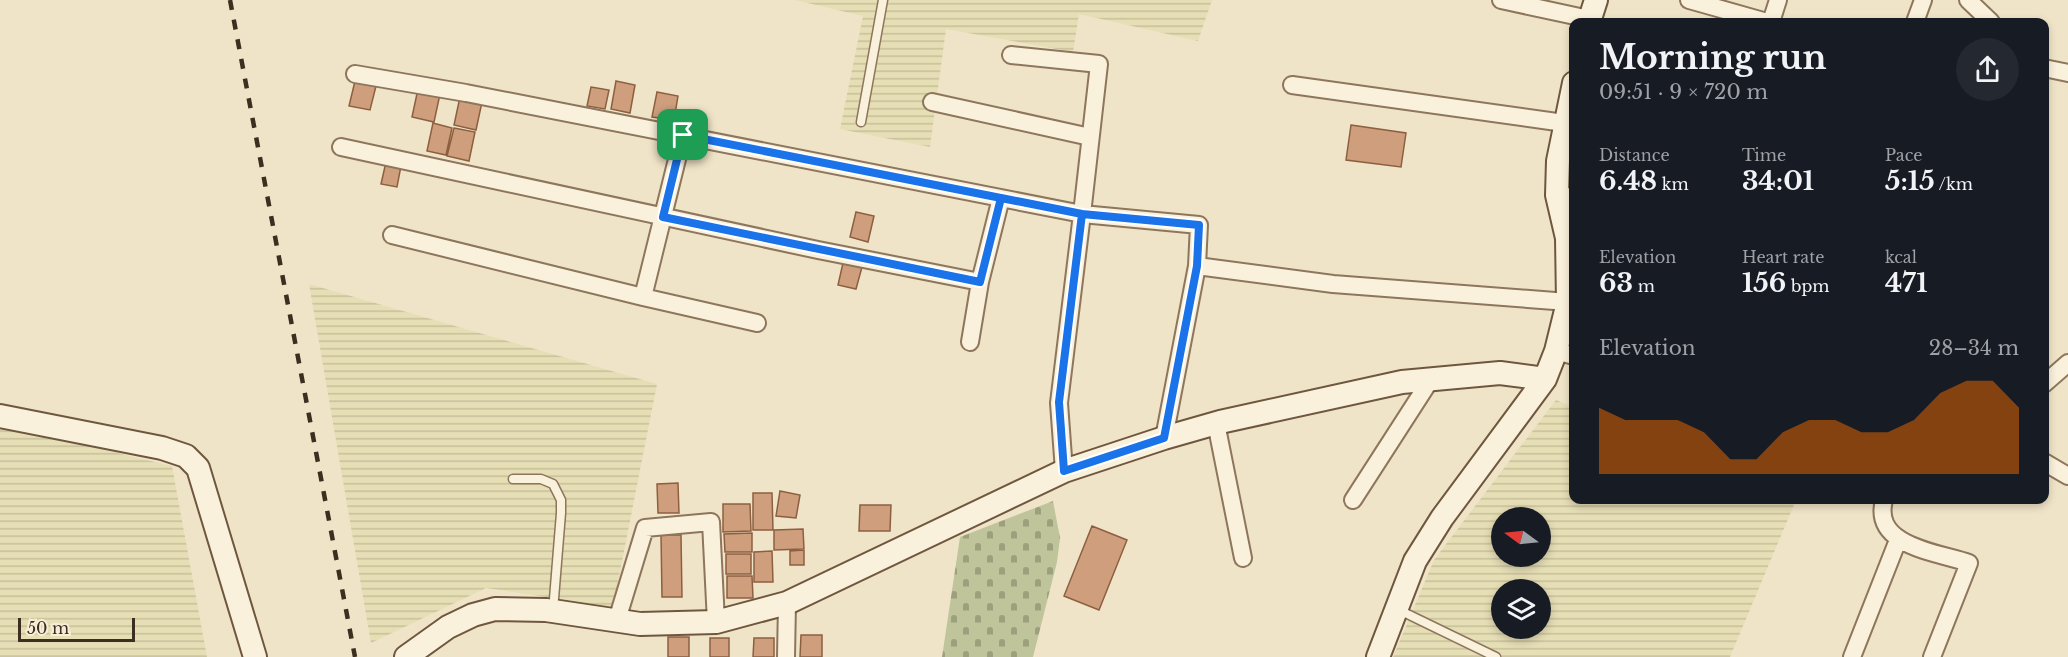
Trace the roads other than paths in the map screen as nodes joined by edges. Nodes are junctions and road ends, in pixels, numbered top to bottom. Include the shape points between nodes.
1 (883, 0) edge
2 (1501, 0) edge
3 (1689, 0) edge
4 (1778, 0) edge
5 (1923, 0) edge
6 (1966, 1) edge
7 (1591, 14) edge
8 (1754, 18) edge
9 (1771, 18) edge
10 (1916, 18) edge
11 (1986, 18) edge
12 (1011, 55) dead end
13 (2049, 69) edge
14 (2068, 73) edge
15 (355, 74) dead end
16 (1292, 84) dead end
17 (932, 102) dead end
18 (1569, 103) edge
19 (861, 122) dead end
20 (1564, 123) junction
21 (683, 135) junction
22 (1090, 137) junction
23 (341, 147) dead end
24 (1565, 196) edge
25 (1001, 198) junction
26 (1082, 214) junction
27 (663, 217) junction
28 (392, 235) dead end
29 (1197, 266) junction
30 (980, 282) junction
31 (643, 297) junction
32 (1568, 302) junction
33 (757, 323) dead end
34 (970, 342) dead end
35 (1565, 353) edge
36 (2068, 363) edge
37 (1431, 379) junction
38 (1545, 379) junction
39 (2049, 380) edge
40 (0, 416) edge
41 (1216, 423) junction
42 (1164, 438) junction
43 (2049, 465) edge
44 (1064, 471) junction
45 (2068, 476) edge
46 (513, 479) dead end
47 (1353, 500) dead end
48 (1883, 504) edge
49 (1898, 540) junction
50 (1243, 558) dead end
51 (787, 603) junction
52 (1396, 608) junction
53 (553, 611) junction
54 (617, 620) junction
55 (716, 622) junction
56 (255, 657) edge
57 (406, 657) edge
58 (786, 657) edge
59 (1378, 657) edge
60 (1496, 657) edge
61 (1852, 657) edge
62 (1932, 657) edge

1 - 19 lane
2 - 7 street
3 - 8 street
4 - 9 street
5 - 10 street
6 - 11 street
12 - 22 street via 1099,64
13 - 14 street
15 - 21 street
16 - 20 street
17 - 22 street
18 - 20 street
20 - 24 street via 1558,161
21 - 25 street
21 - 27 street
22 - 26 street
23 - 27 street
24 - 32 street
25 - 26 street
25 - 30 street
26 - 29 street via 1199,225
26 - 44 street via 1059,402
27 - 30 street
27 - 31 street
28 - 31 street
29 - 32 street via 1333,284
29 - 42 street
30 - 34 street
31 - 33 street
32 - 35 street
35 - 38 street
36 - 39 street
37 - 38 street via 1500,373
37 - 41 street
37 - 47 street
38 - 52 street via 1431,535 1415,561
40 - 56 street via 141,442 186,456 198,468
41 - 42 street
41 - 50 street
42 - 44 street
43 - 45 street
44 - 51 street
46 - 53 lane via 541,479 553,484 561,500
48 - 49 street via 1881,513 1886,529
49 - 61 street
49 - 62 street via 1969,563
51 - 55 street
51 - 58 street
52 - 59 street
52 - 60 lane
53 - 54 street
53 - 57 street via 495,609 473,615 448,627
54 - 55 street via 640,624
54 - 55 street via 645,528 711,522

